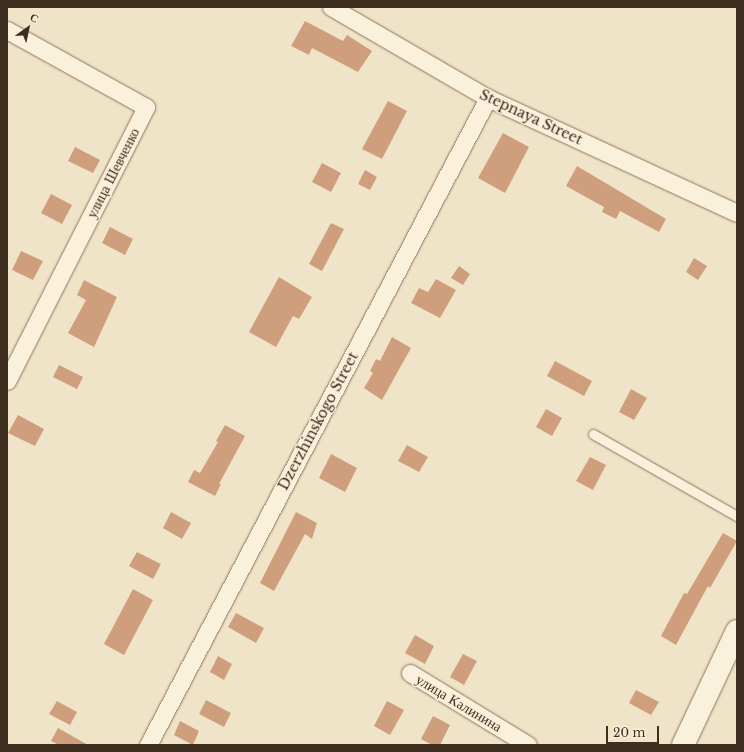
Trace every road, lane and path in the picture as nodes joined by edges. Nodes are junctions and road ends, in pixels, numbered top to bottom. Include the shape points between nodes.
1 (331, 7) edge
2 (7, 30) edge
3 (488, 98) junction
4 (737, 213) edge
5 (7, 380) edge
6 (593, 434) dead end
7 (737, 516) edge
8 (737, 631) edge
9 (410, 673) dead end
10 (148, 745) edge
11 (528, 745) edge
12 (683, 745) edge

1 - 3 street, Stepnaya Street
2 - 5 street, улица Шевченко via 146,107
3 - 4 street, Stepnaya Street
3 - 10 street, Dzerzhinskogo Street
6 - 7 lane
8 - 12 street
9 - 11 street, улица Калинина

